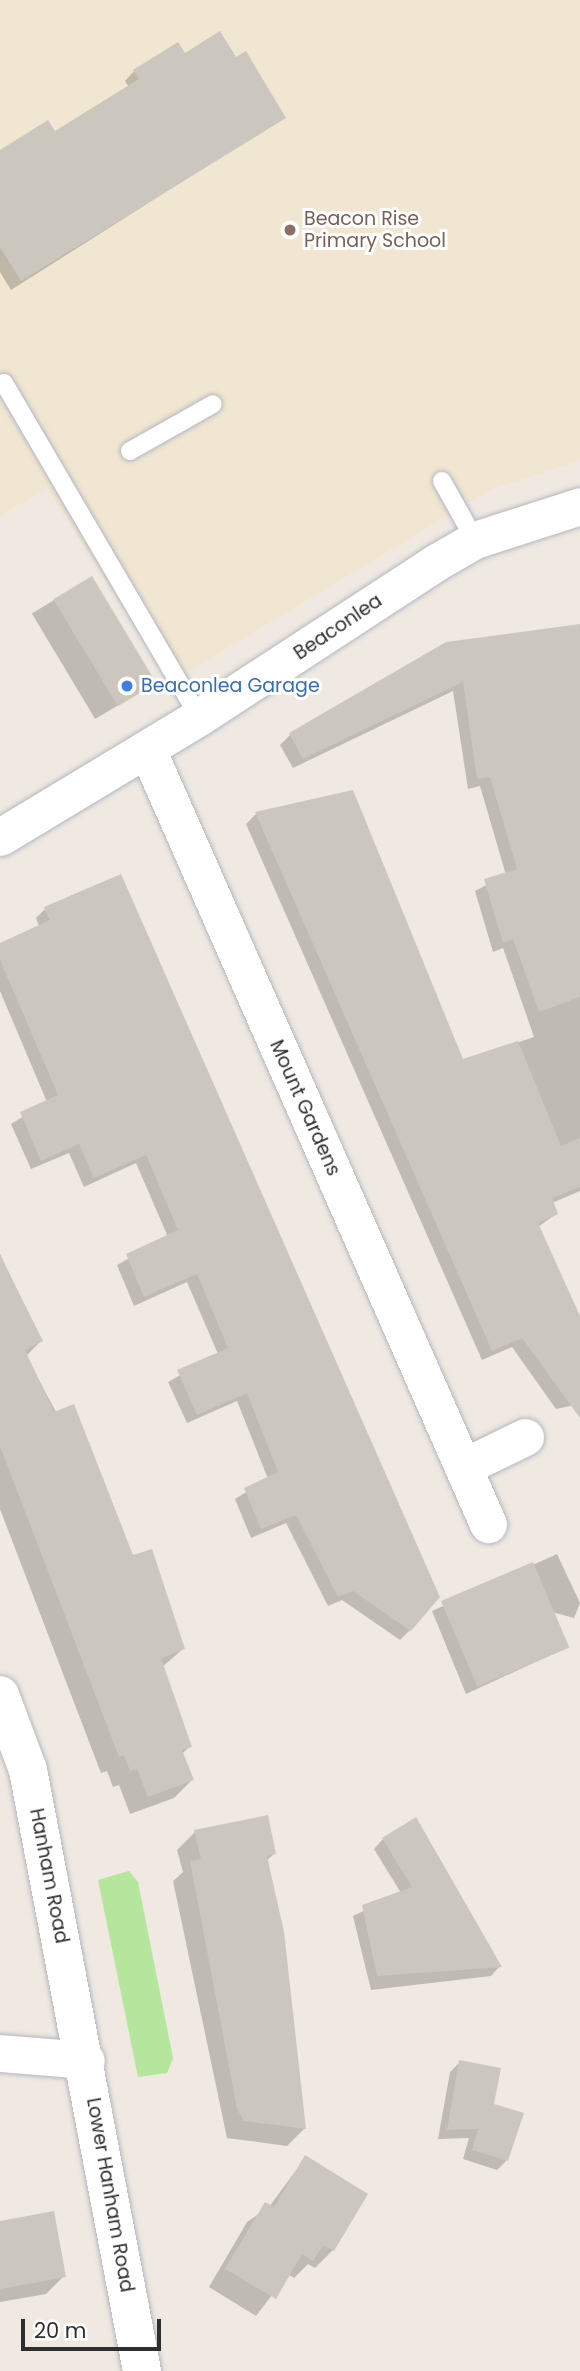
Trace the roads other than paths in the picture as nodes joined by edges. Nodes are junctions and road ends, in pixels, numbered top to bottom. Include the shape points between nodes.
1 (4, 383) dead end
2 (213, 404) dead end
3 (130, 451) dead end
4 (442, 481) dead end
5 (580, 506) edge
6 (475, 540) junction
7 (199, 717) junction
8 (147, 749) junction
9 (0, 837) edge
10 (525, 1437) dead end
11 (463, 1467) junction
12 (488, 1524) dead end
13 (0, 1695) edge
14 (0, 2053) edge
15 (86, 2060) junction
16 (142, 2371) edge

1 - 7 lane
2 - 3 lane
4 - 6 lane
5 - 6 street, Beaconlea
6 - 7 street, Beaconlea
7 - 8 street, Beaconlea
8 - 9 street, Beaconlea
8 - 11 street, Mount Gardens
10 - 11 street
11 - 12 street, Mount Gardens
13 - 15 main road, Hanham Road via 28,1770
14 - 15 street
15 - 16 main road, Lower Hanham Road

